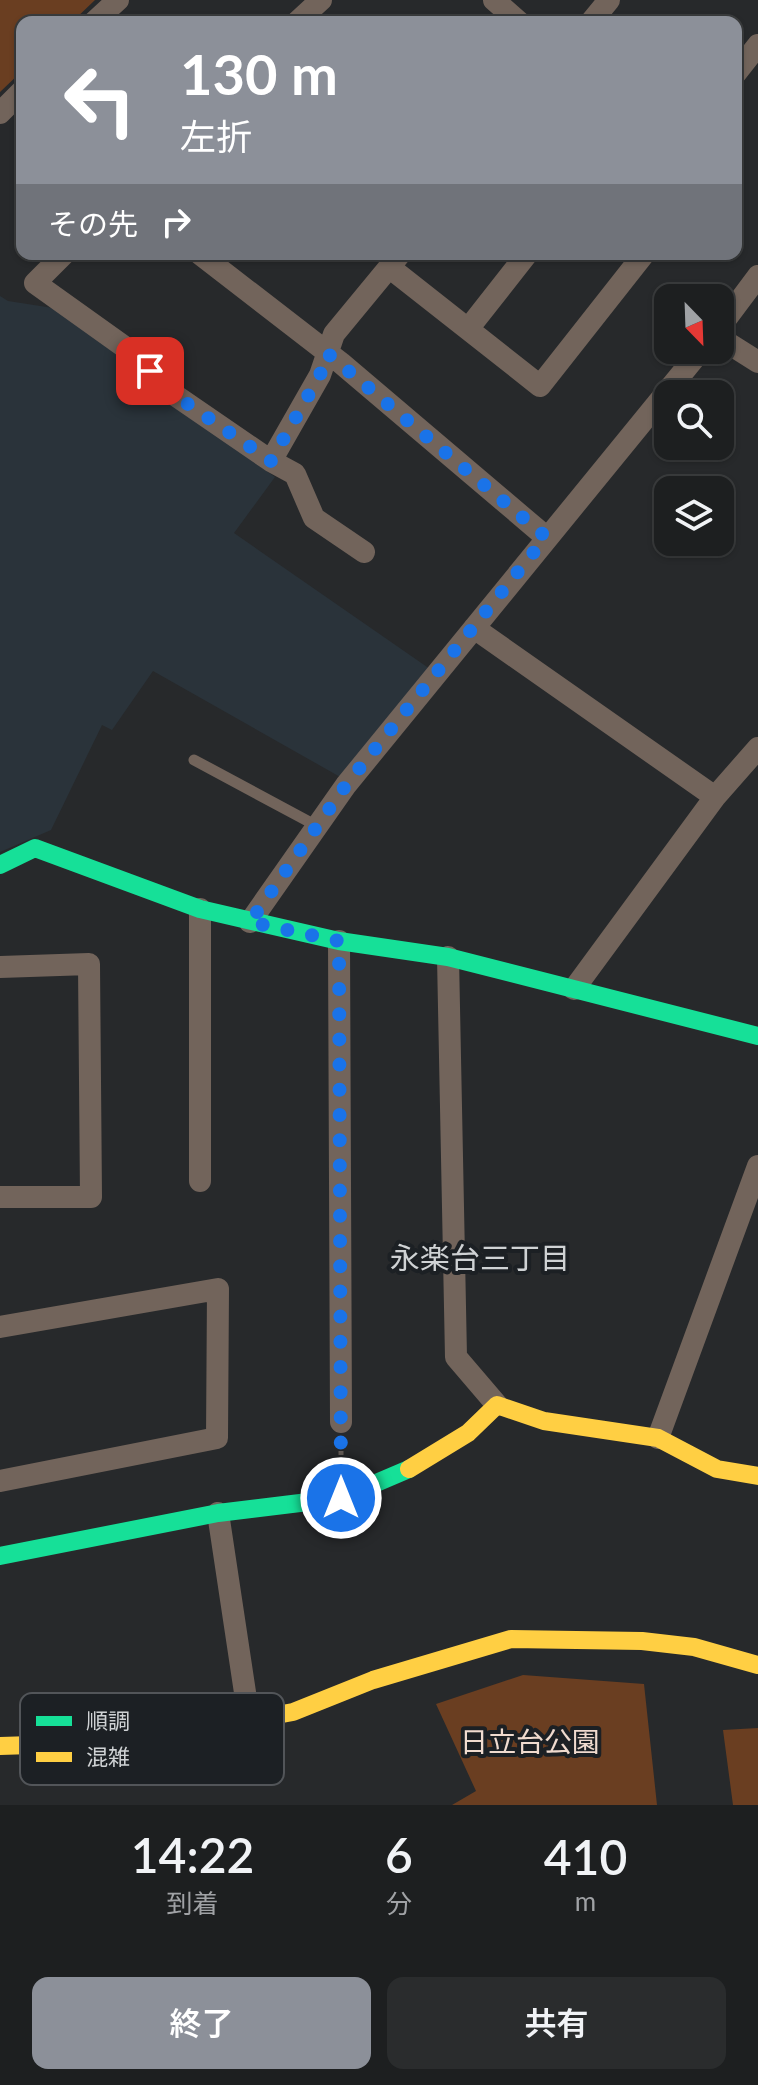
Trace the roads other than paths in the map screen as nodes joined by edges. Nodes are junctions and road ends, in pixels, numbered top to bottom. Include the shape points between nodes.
1 (118, 0) edge
2 (494, 0) edge
3 (609, 0) edge
4 (101, 16) edge
5 (512, 16) edge
6 (596, 16) edge
7 (758, 45) edge
8 (742, 65) edge
9 (16, 97) edge
10 (0, 113) edge
11 (58, 260) edge
12 (208, 260) edge
13 (394, 260) edge
14 (522, 260) edge
15 (639, 260) edge
16 (758, 276) edge
17 (734, 308) edge
18 (468, 329) junction
19 (734, 347) edge
20 (327, 353) junction
21 (758, 362) edge
22 (689, 364) edge
23 (271, 461) junction
24 (546, 537) junction
25 (364, 552) dead end
26 (474, 628) junction
27 (758, 748) edge
28 (194, 760) dead end
29 (749, 775) edge
30 (715, 797) junction
31 (317, 826) junction
32 (0, 865) edge
33 (200, 909) junction
34 (250, 922) junction
35 (339, 941) junction
36 (448, 957) junction
37 (0, 967) edge
38 (574, 989) junction
39 (758, 1036) edge
40 (758, 1166) edge
41 (200, 1181) dead end
42 (0, 1197) edge
43 (0, 1327) edge
44 (497, 1405) junction
45 (341, 1422) road end
46 (658, 1438) junction
47 (758, 1476) edge
48 (0, 1481) edge
49 (218, 1513) junction
50 (0, 1556) edge
51 (758, 1665) edge
52 (245, 1693) edge
53 (284, 1713) edge
54 (20, 1745) edge
55 (0, 1746) edge

1 - 4 street
2 - 5 street
3 - 6 street
7 - 8 street
9 - 10 street
11 - 23 street via 35,283 133,353 166,389
12 - 20 street
13 - 18 street
13 - 20 street via 334,334
14 - 18 street
15 - 18 street via 540,386
16 - 17 street
19 - 21 street
20 - 23 street
20 - 24 street
22 - 24 street
23 - 25 street via 295,474 314,518
24 - 26 street
26 - 30 street
26 - 31 street
27 - 29 street
28 - 31 lane
29 - 30 street
30 - 38 street
31 - 34 street
32 - 33 street via 35,848
33 - 34 street
33 - 41 street
34 - 35 street
35 - 36 street
35 - 45 street
36 - 38 street
36 - 44 street via 456,1357
37 - 42 street via 89,964 91,1197
38 - 39 street
40 - 46 street
43 - 48 street via 218,1289 217,1438
44 - 46 street via 544,1421
44 - 49 street via 468,1433 402,1473 341,1498
46 - 47 street via 717,1469
49 - 50 street
49 - 52 street
51 - 53 street via 694,1647 642,1641 511,1639 373,1680
54 - 55 street

